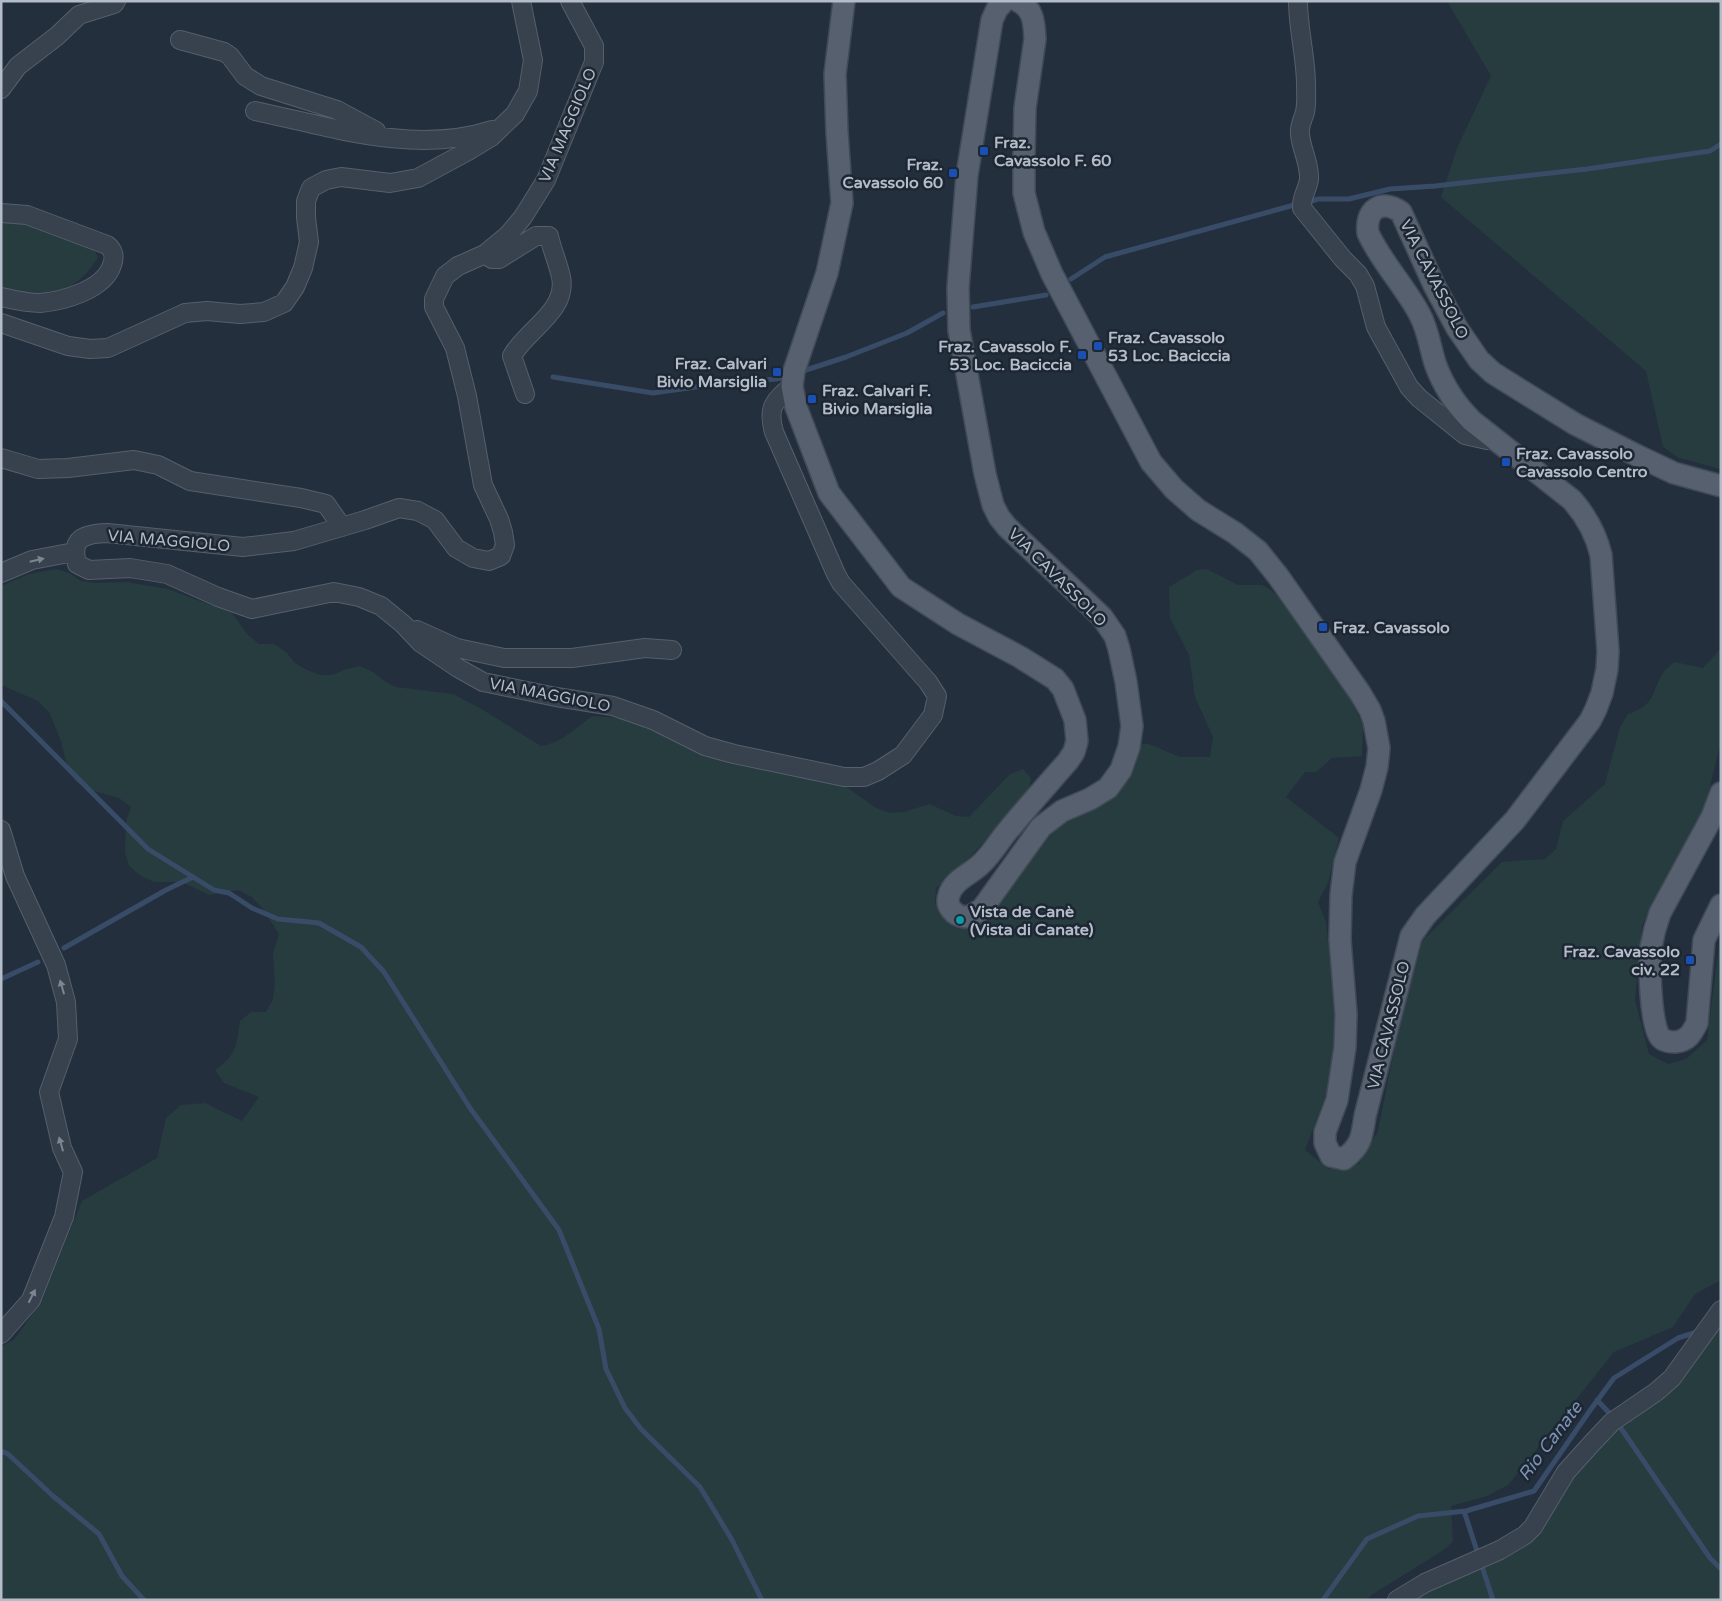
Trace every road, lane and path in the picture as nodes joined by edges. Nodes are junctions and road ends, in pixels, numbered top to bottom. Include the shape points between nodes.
1 (116, 1) edge
2 (521, 1) edge
3 (570, 1) edge
4 (844, 1) edge
5 (1004, 1) edge
6 (1018, 1) edge
7 (1298, 1) edge
8 (180, 40) dead end
9 (1, 89) edge
10 (255, 111) dead end
11 (502, 127) junction
12 (389, 138) junction
13 (1, 212) edge
14 (485, 254) junction
15 (1, 297) edge
16 (1, 323) edge
17 (793, 381) junction
18 (525, 394) dead end
19 (1492, 437) junction
20 (1, 458) edge
21 (1721, 486) edge
22 (342, 527) junction
23 (74, 552) junction
24 (1, 573) edge
25 (403, 624) junction
26 (672, 650) dead end
27 (1721, 793) edge
28 (1, 830) edge
29 (1721, 905) edge
30 (1721, 1310) edge
31 (1, 1334) edge
32 (1397, 1600) edge

1 - 9 street via 79,15 18,66
2 - 11 street via 533,60 531,76 521,105
3 - 14 street, VIA MAGGIOLO via 594,46 594,62 546,180 518,223
4 - 17 main road via 835,74 842,203 827,273
5 - 17 main road, VIA CAVASSOLO via 996,8 992,20 968,175 958,288 959,330 992,505 1007,527 1111,629 1122,666 1132,726 1121,770 1108,788 1062,811 1041,827 982,909 971,916 957,915 950,909 949,895 960,880 994,850 1008,829 1068,761 1077,741 1075,720 1063,689 1054,679 958,624 902,587 829,494 798,415
6 - 19 main road, VIA CAVASSOLO via 1032,13 1034,30 1025,108 1024,193 1034,232 1050,268 1151,462 1198,510 1258,551 1360,693 1374,721 1379,748 1377,767 1345,862 1340,895 1345,1047 1337,1100 1324,1132 1327,1150 1337,1158 1344,1159 1362,1140 1365,1116 1405,956 1414,932 1425,916 1515,820 1590,721 1602,693 1608,651 1598,543 1586,518 1572,500
7 - 19 street via 1306,83 1300,136 1309,179 1302,208 1358,274 1365,286 1376,327 1409,388 1465,435 1487,440
8 - 12 street via 224,52 245,76 261,86 337,110
10 - 12 street
11 - 12 street via 463,138
11 - 16 street via 468,151 418,178 390,184 342,177 326,180 311,188 306,201 309,242 303,268 284,303 264,312 185,313 108,348 90,349 68,346
13 - 15 street via 27,215 107,245 114,258 105,278 83,292 39,303
14 - 18 street via 499,259 536,236 549,236 562,279 558,304 518,345 512,356
14 - 22 street, VIA MAGGIOLO via 445,276 434,299 434,307 455,348 483,485 503,532 505,545 501,556 489,561 473,558 456,548 435,520 418,511 399,508
17 - 25 street, VIA MAGGIOLO via 773,405 771,420 836,574 937,696 933,714 903,755 878,771 864,778 844,777 734,754 705,746 652,720 613,706 483,682 421,643
19 - 21 main road, VIA CAVASSOLO via 1458,406 1446,387 1420,316 1368,233 1367,221 1374,209 1389,206 1401,212 1457,328 1479,360 1493,373 1575,424 1636,455 1674,473
20 - 22 street via 38,468 134,460 158,465 190,481 326,504
22 - 23 street, VIA MAGGIOLO via 294,541 242,547 90,534 78,541
24 -> 23 street via 32,560
23 - 25 street, VIA MAGGIOLO via 77,564 88,570 130,568 167,574 252,608 334,592 359,596 381,606
25 - 26 street via 458,648 504,658 572,658 645,648
27 - 29 main road via 1712,817 1655,927 1650,961 1653,1020 1657,1033 1666,1040 1677,1042 1686,1039 1697,1023 1704,940
31 -> 28 street via 31,1300 64,1217 73,1172 62,1148 49,1092 68,1039 66,1002 56,966 15,876
30 - 32 street via 1672,1378 1612,1422 1592,1442 1566,1472 1525,1535

